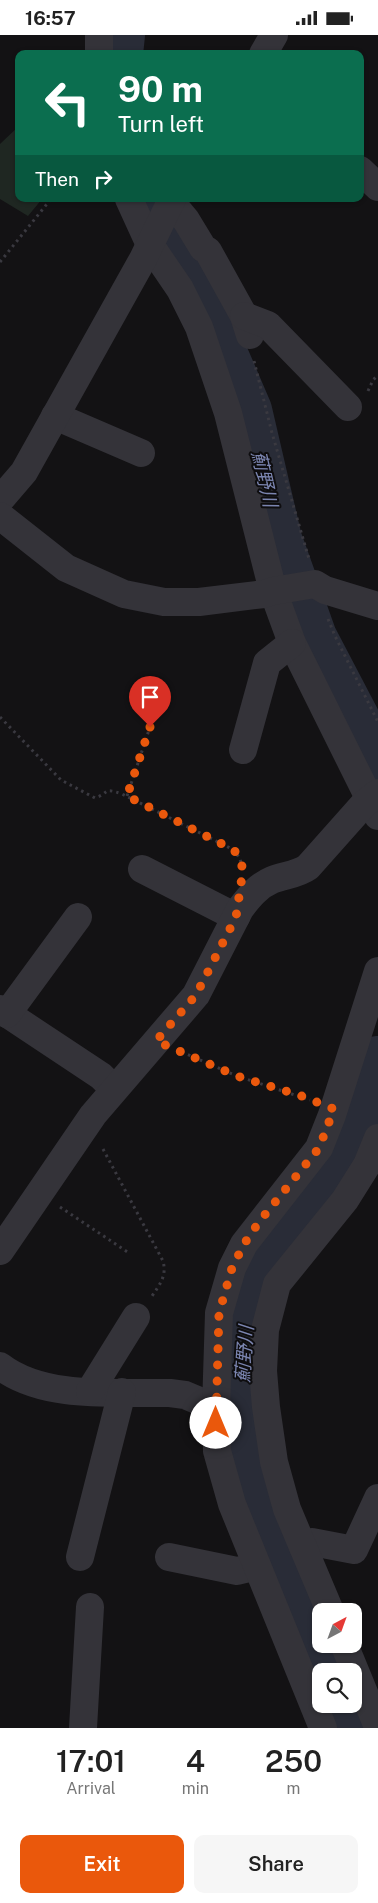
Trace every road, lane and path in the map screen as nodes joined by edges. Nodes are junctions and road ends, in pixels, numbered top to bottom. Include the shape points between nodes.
1 (99, 35) edge
2 (274, 35) edge
3 (99, 50) edge
4 (266, 50) edge
5 (364, 174) edge
6 (378, 187) edge
7 (49, 202) edge
8 (130, 202) edge
9 (170, 202) edge
10 (172, 202) edge
11 (150, 245) junction
12 (0, 262) edge
13 (226, 285) junction
14 (188, 305) junction
15 (247, 326) junction
16 (348, 407) dead end
17 (55, 416) junction
18 (141, 453) dead end
19 (0, 500) edge
20 (0, 516) edge
21 (315, 584) junction
22 (274, 591) junction
23 (378, 607) edge
24 (292, 643) junction
25 (0, 717) edge
26 (378, 723) edge
27 (150, 727) dead end
28 (243, 750) dead end
29 (127, 796) junction
30 (375, 802) edge
31 (142, 869) dead end
32 (243, 870) dead end
33 (78, 917) dead end
34 (236, 917) junction
35 (378, 971) edge
36 (4, 1011) edge
37 (156, 1041) junction
38 (114, 1089) junction
39 (334, 1109) junction
40 (88, 1122) junction
41 (378, 1138) edge
42 (373, 1170) edge
43 (39, 1192) junction
44 (0, 1251) edge
45 (129, 1253) dead end
46 (136, 1317) joint
47 (2, 1375) edge
48 (90, 1391) junction
49 (122, 1392) junction
50 (216, 1408) junction
51 (378, 1498) edge
52 (303, 1547) junction
53 (80, 1557) dead end
54 (169, 1557) dead end
55 (257, 1566) junction
56 (327, 1603) edge
57 (90, 1607) dead end
58 (348, 1653) edge
59 (378, 1727) edge
60 (83, 1728) edge
61 (323, 1728) edge

1 - 3 street
2 - 4 street
5 - 6 street
7 - 12 path
8 - 11 street
9 - 11 street
10 - 13 street via 208,251
11 - 14 street
11 - 17 street
13 - 14 street
13 - 15 street
14 - 22 street via 228,413
15 - 16 street via 268,325
15 - 21 path via 245,339 254,361
17 - 18 street
17 - 19 street via 24,473
20 - 22 street via 66,568 124,594 164,602 199,602
21 - 22 street
21 - 23 street
21 - 26 path via 335,636
22 - 24 street
24 - 28 street via 267,663
24 - 30 street via 333,729
25 - 29 path via 61,780 94,798 105,791
27 - 29 path
29 - 32 path via 234,850
30 - 34 street via 300,873 272,880 255,891
31 - 34 street
33 - 36 street
34 - 37 street via 196,995
35 - 39 street
36 - 38 street via 100,1076
37 - 38 street
37 - 39 path via 237,1076
38 - 40 street
39 - 50 street via 319,1148 259,1222 232,1268 219,1313
40 - 43 street
40 - 46 path via 163,1261 163,1280
41 - 42 street
42 - 52 street via 277,1284 265,1330 265,1389 274,1462 286,1509
43 - 44 street
43 - 45 path
46 - 48 street
47 - 48 street via 64,1391
48 - 49 street
49 - 50 street via 185,1395
49 - 53 street
50 - 55 street via 217,1451 232,1504
51 - 52 street via 354,1550 312,1542
52 - 56 street
54 - 55 street via 237,1571
55 - 61 street
57 - 60 street
58 - 59 street

